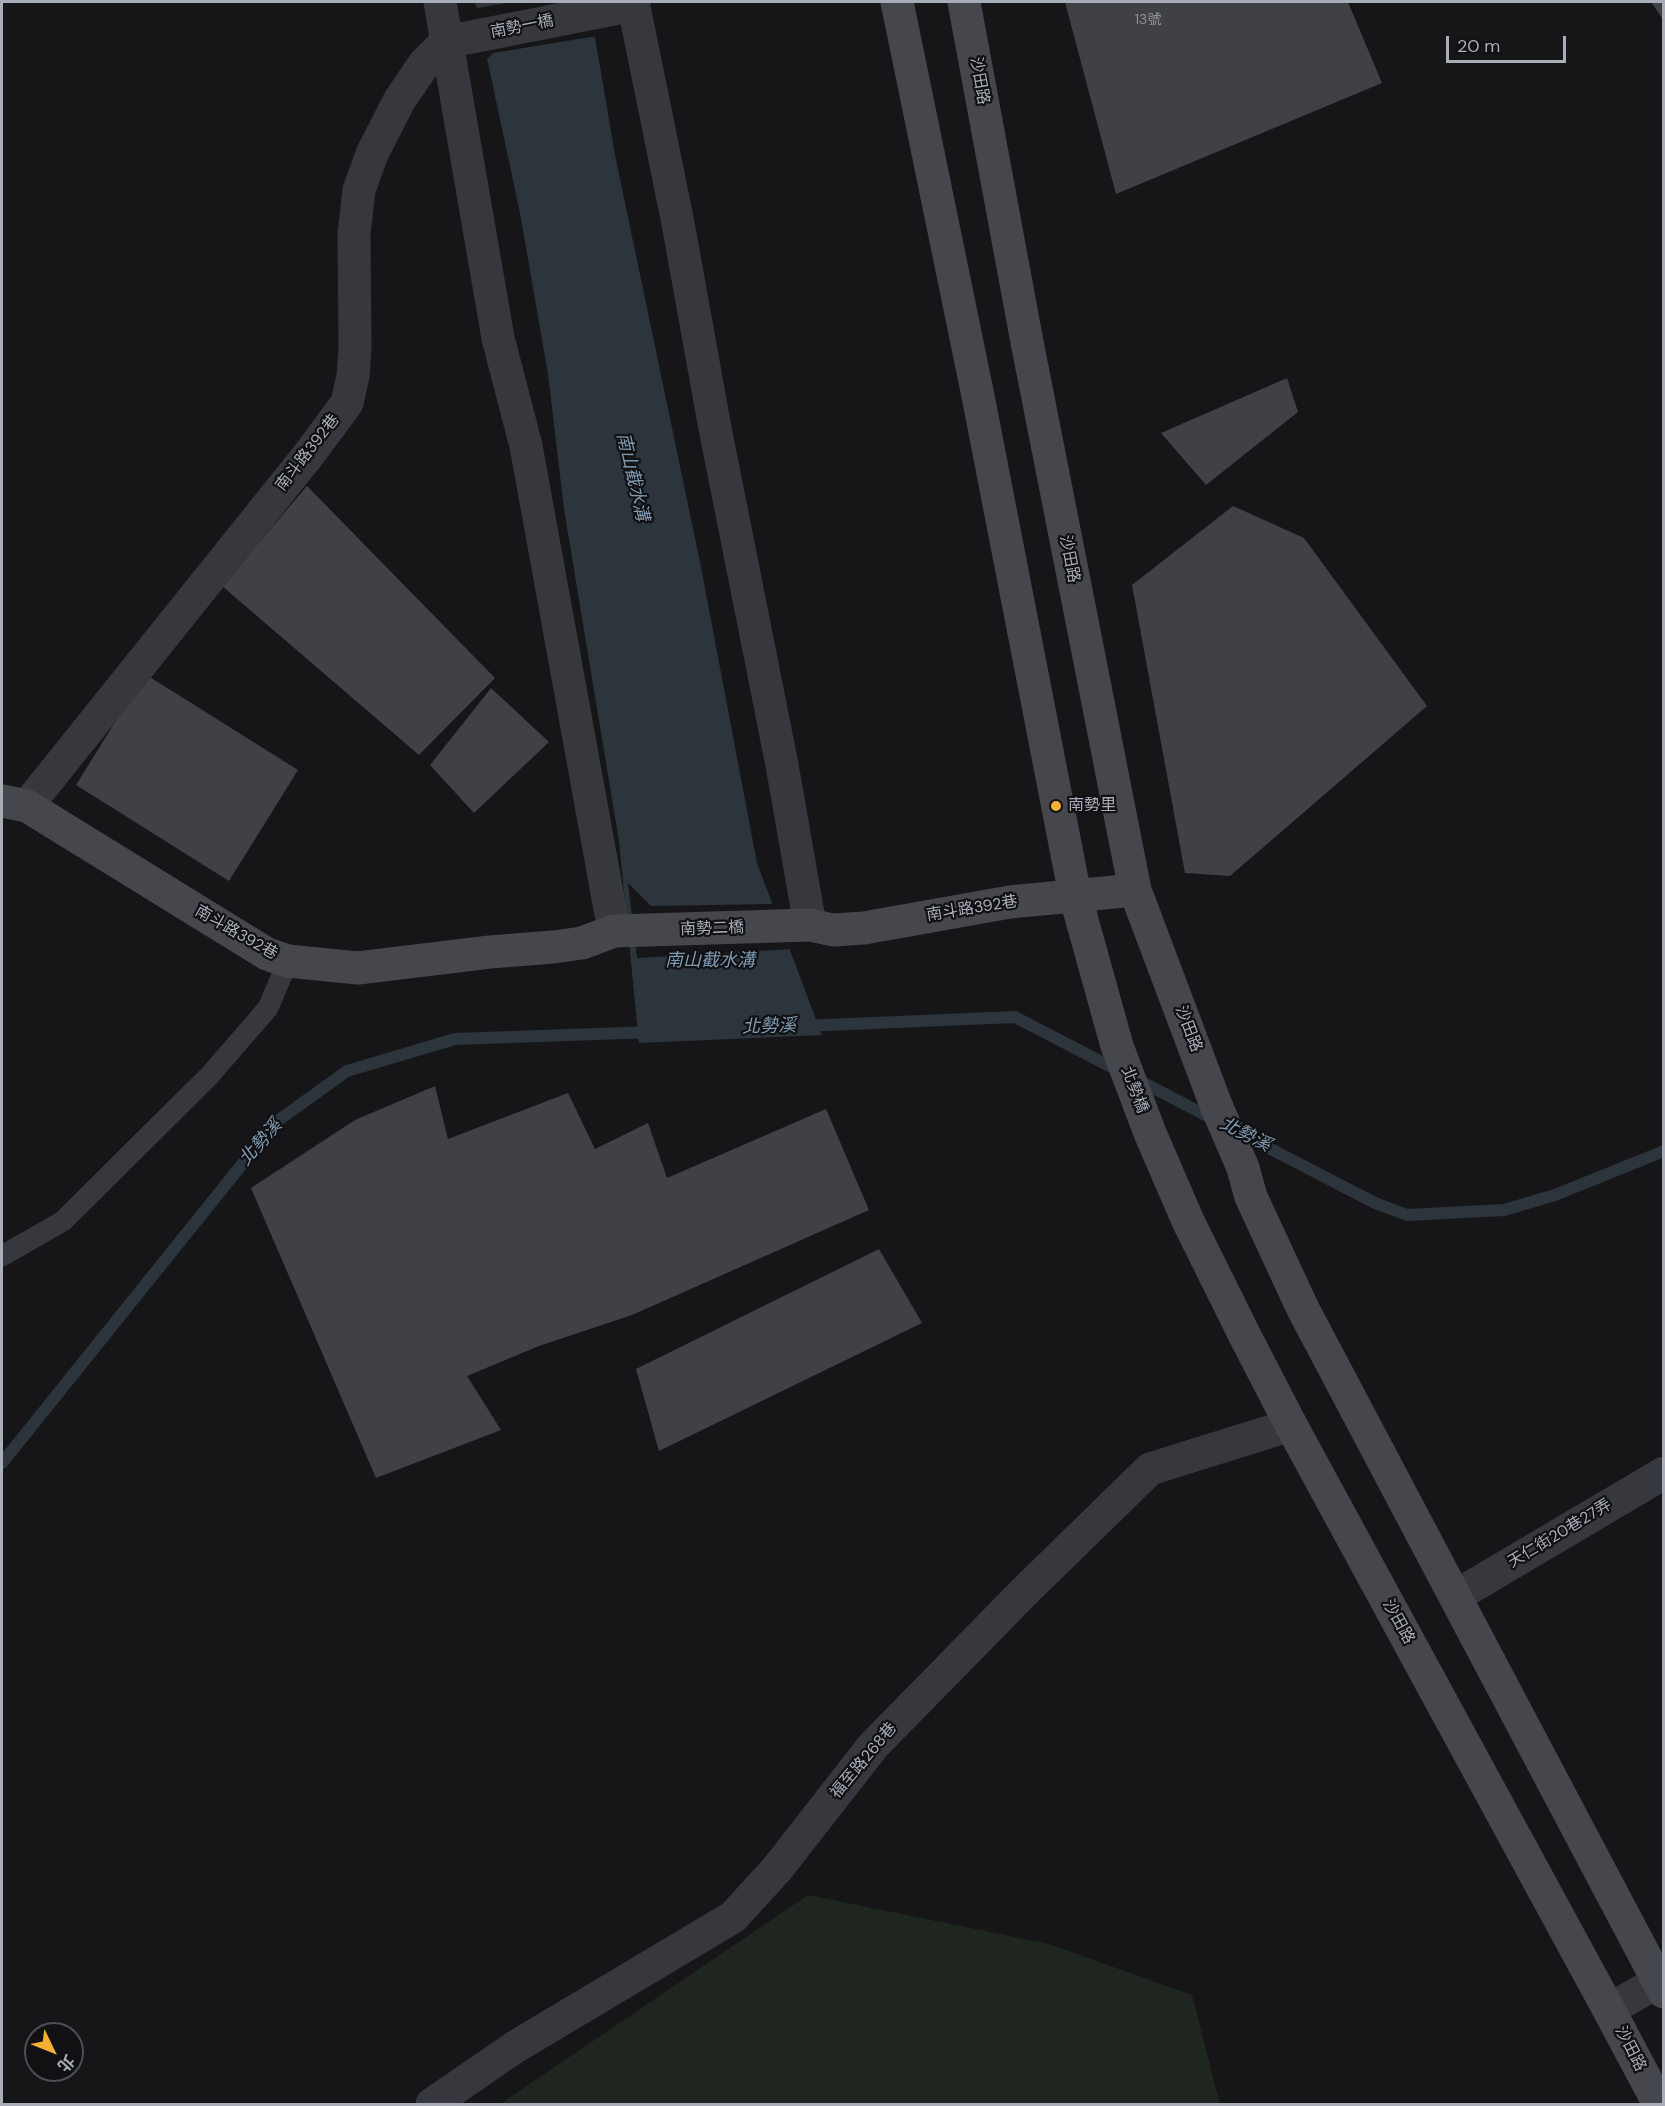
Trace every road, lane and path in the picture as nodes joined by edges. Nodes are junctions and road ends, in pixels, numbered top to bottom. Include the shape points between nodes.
1 (440, 2) edge
2 (897, 2) edge
3 (964, 2) edge
4 (633, 3) edge
5 (446, 42) junction
6 (14, 803) edge
7 (1135, 890) junction
8 (1075, 895) junction
9 (810, 925) junction
10 (614, 931) junction
11 (288, 961) junction
12 (1150, 1133) joint
13 (2, 1256) edge
14 (1292, 1425) junction
15 (1664, 1473) edge
16 (1456, 1596) junction
17 (1662, 1984) edge
18 (1609, 2010) junction
19 (432, 2104) edge
20 (1659, 2104) edge

1 - 5 street
2 - 8 street
3 - 7 street, 沙田路 via 1024,331
4 - 5 street, 南勢一橋
4 - 9 street
5 - 6 street, 南斗路392巷 via 424,63 399,101 359,190 354,234 355,348 346,403 310,453
5 - 10 street via 498,338 526,446
6 - 11 street, 南斗路392巷 via 267,954
7 - 8 street, 南斗路392巷
7 - 16 street, 沙田路 via 1251,1197 1304,1309
8 - 9 street, 南斗路392巷 via 1010,902 864,928 833,930
8 - 12 street, 北勢橋 via 1117,1046
9 - 10 street, 南勢二橋
10 - 11 street, 南斗路392巷 via 582,943 358,968
11 - 13 lane via 268,1008 210,1075 63,1221
12 - 14 street, 沙田路 via 1188,1221
14 - 18 street, 沙田路
14 - 19 street, 福至路268巷 via 1150,1469 873,1746 777,1869 733,1917 515,2047
15 - 16 street, 天仁街20巷27弄
16 - 17 street
17 - 18 street
18 - 20 street, 沙田路

